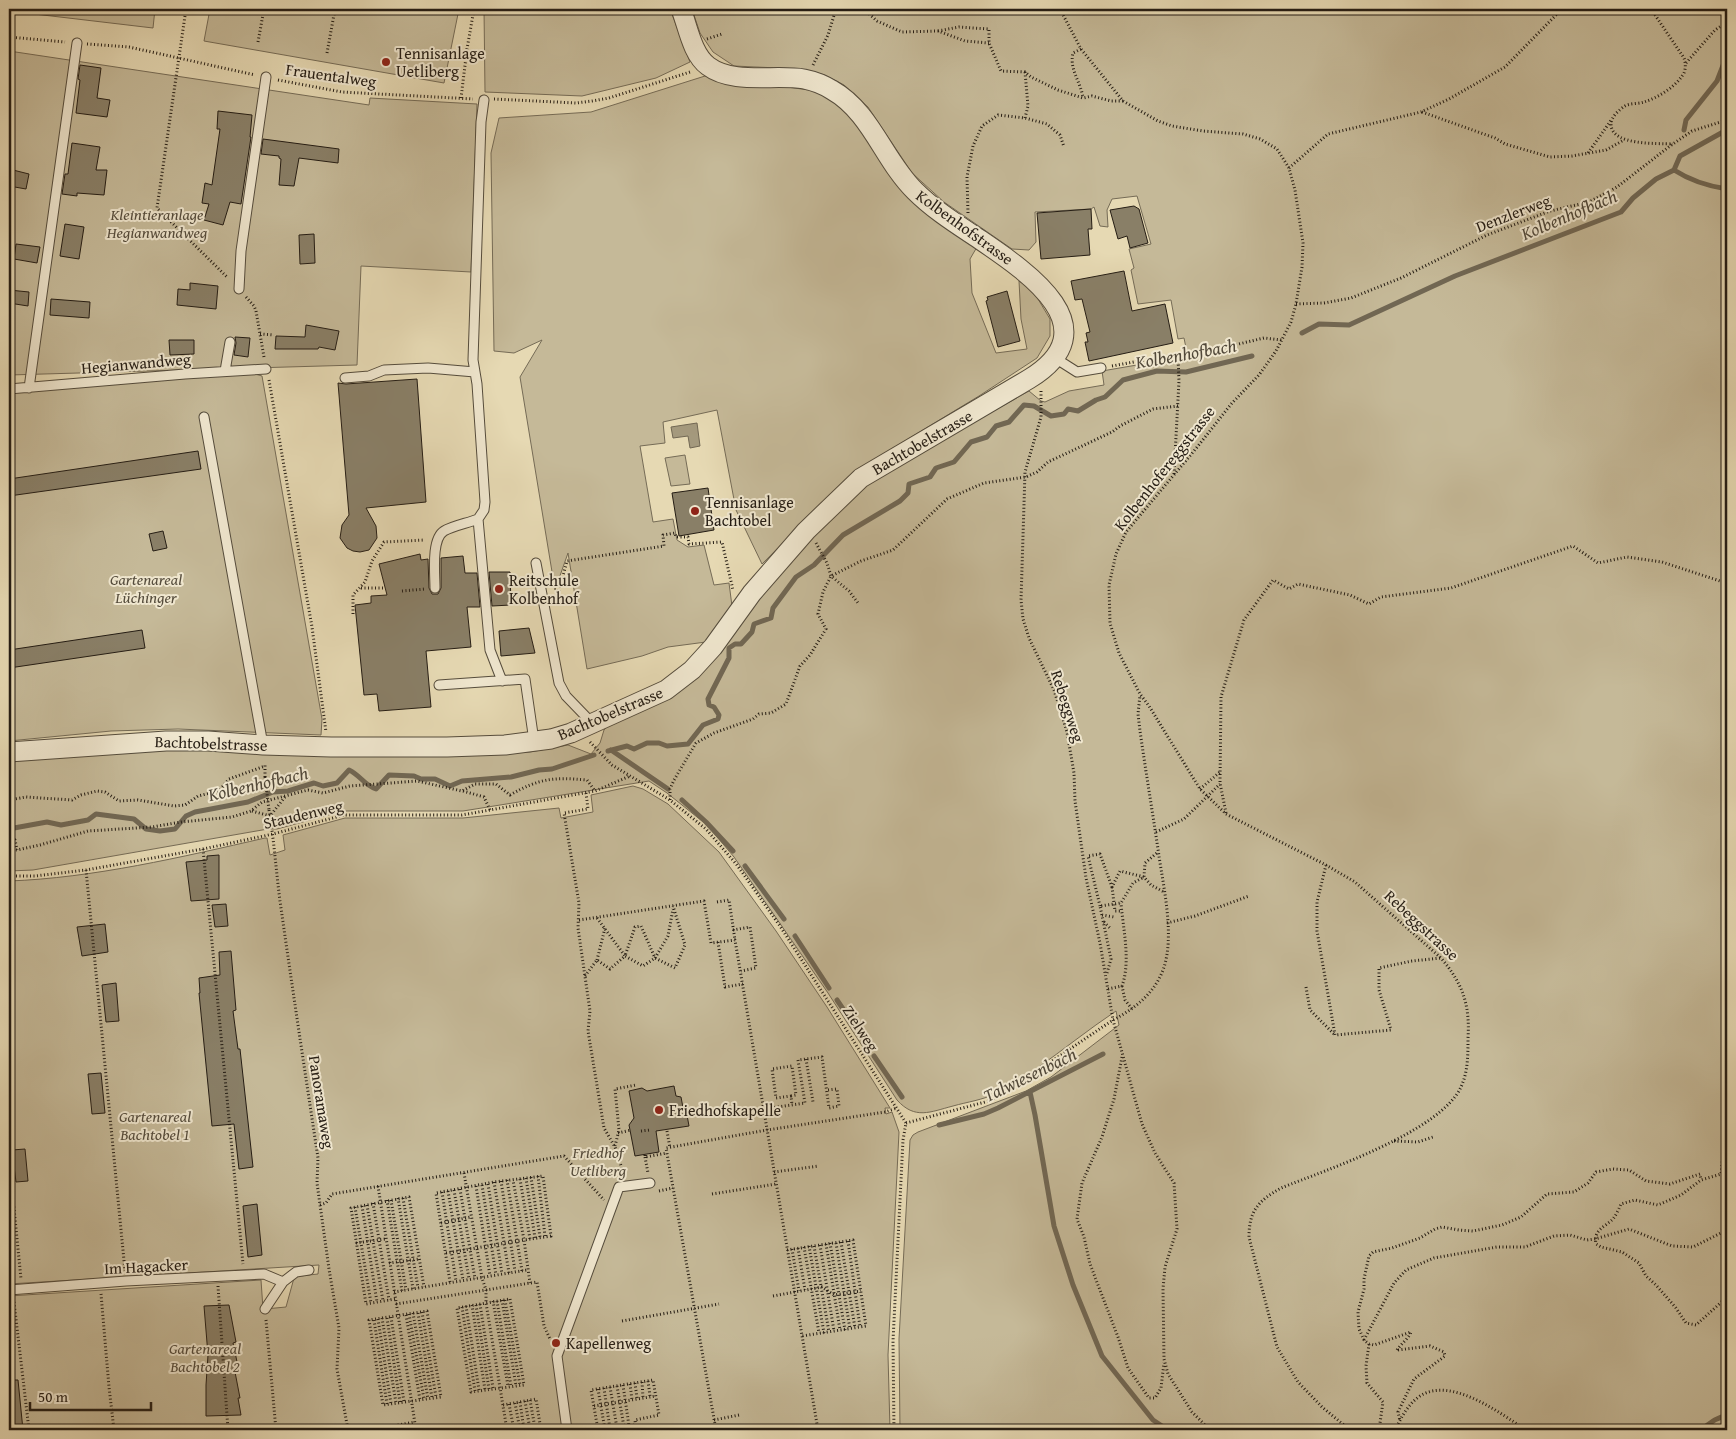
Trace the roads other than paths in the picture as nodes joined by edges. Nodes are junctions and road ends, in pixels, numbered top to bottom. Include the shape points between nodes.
1 (681, 9) edge
2 (77, 42) road end
3 (266, 77) road end
4 (484, 100) road end
5 (239, 289) dead end
6 (230, 342) dead end
7 (1055, 358) junction
8 (1101, 368) road end
9 (266, 369) dead end
10 (225, 371) junction
11 (475, 372) junction
12 (345, 378) dead end
13 (29, 388) junction
14 (9, 389) edge
15 (204, 417) dead end
16 (478, 519) junction
17 (536, 564) dead end
18 (435, 588) road end
19 (502, 681) junction
20 (439, 685) dead end
21 (588, 726) junction
22 (534, 741) junction
23 (263, 745) junction
24 (9, 752) edge
25 (650, 1184) road end
26 (309, 1270) dead end
27 (283, 1282) junction
28 (15, 1290) edge
29 (264, 1309) road end
30 (567, 1430) edge

1 - 7 street, Kolbenhofstrasse via 696,50 716,71 740,77 805,79 832,89 844,98 858,112 915,191 1022,269 1054,302 1064,334
2 - 13 lane
3 - 5 lane via 241,251
4 - 11 lane
6 - 10 lane
7 - 8 lane via 1077,372
7 - 21 street, Bachtobelstrasse via 1040,373 861,478 815,521 752,593 714,647 692,670 666,690
9 - 10 lane, Hegianwandweg
10 - 13 lane, Hegianwandweg
11 - 12 lane via 428,368 384,370 369,376
11 - 16 lane via 485,502
13 - 14 lane, Hegianwandweg
15 - 23 lane
16 - 18 lane via 444,530 439,536 434,567
16 - 19 lane via 490,650
17 - 21 lane via 558,677 562,689
19 - 20 lane
19 - 22 lane via 525,679
21 - 22 street, Bachtobelstrasse via 561,737
22 - 23 street, Bachtobelstrasse via 447,747
23 - 24 street, Bachtobelstrasse via 166,741
25 - 30 lane via 619,1187 557,1356
26 - 27 lane via 296,1272
27 - 28 lane, Im Hagacker via 264,1274
27 - 29 lane

